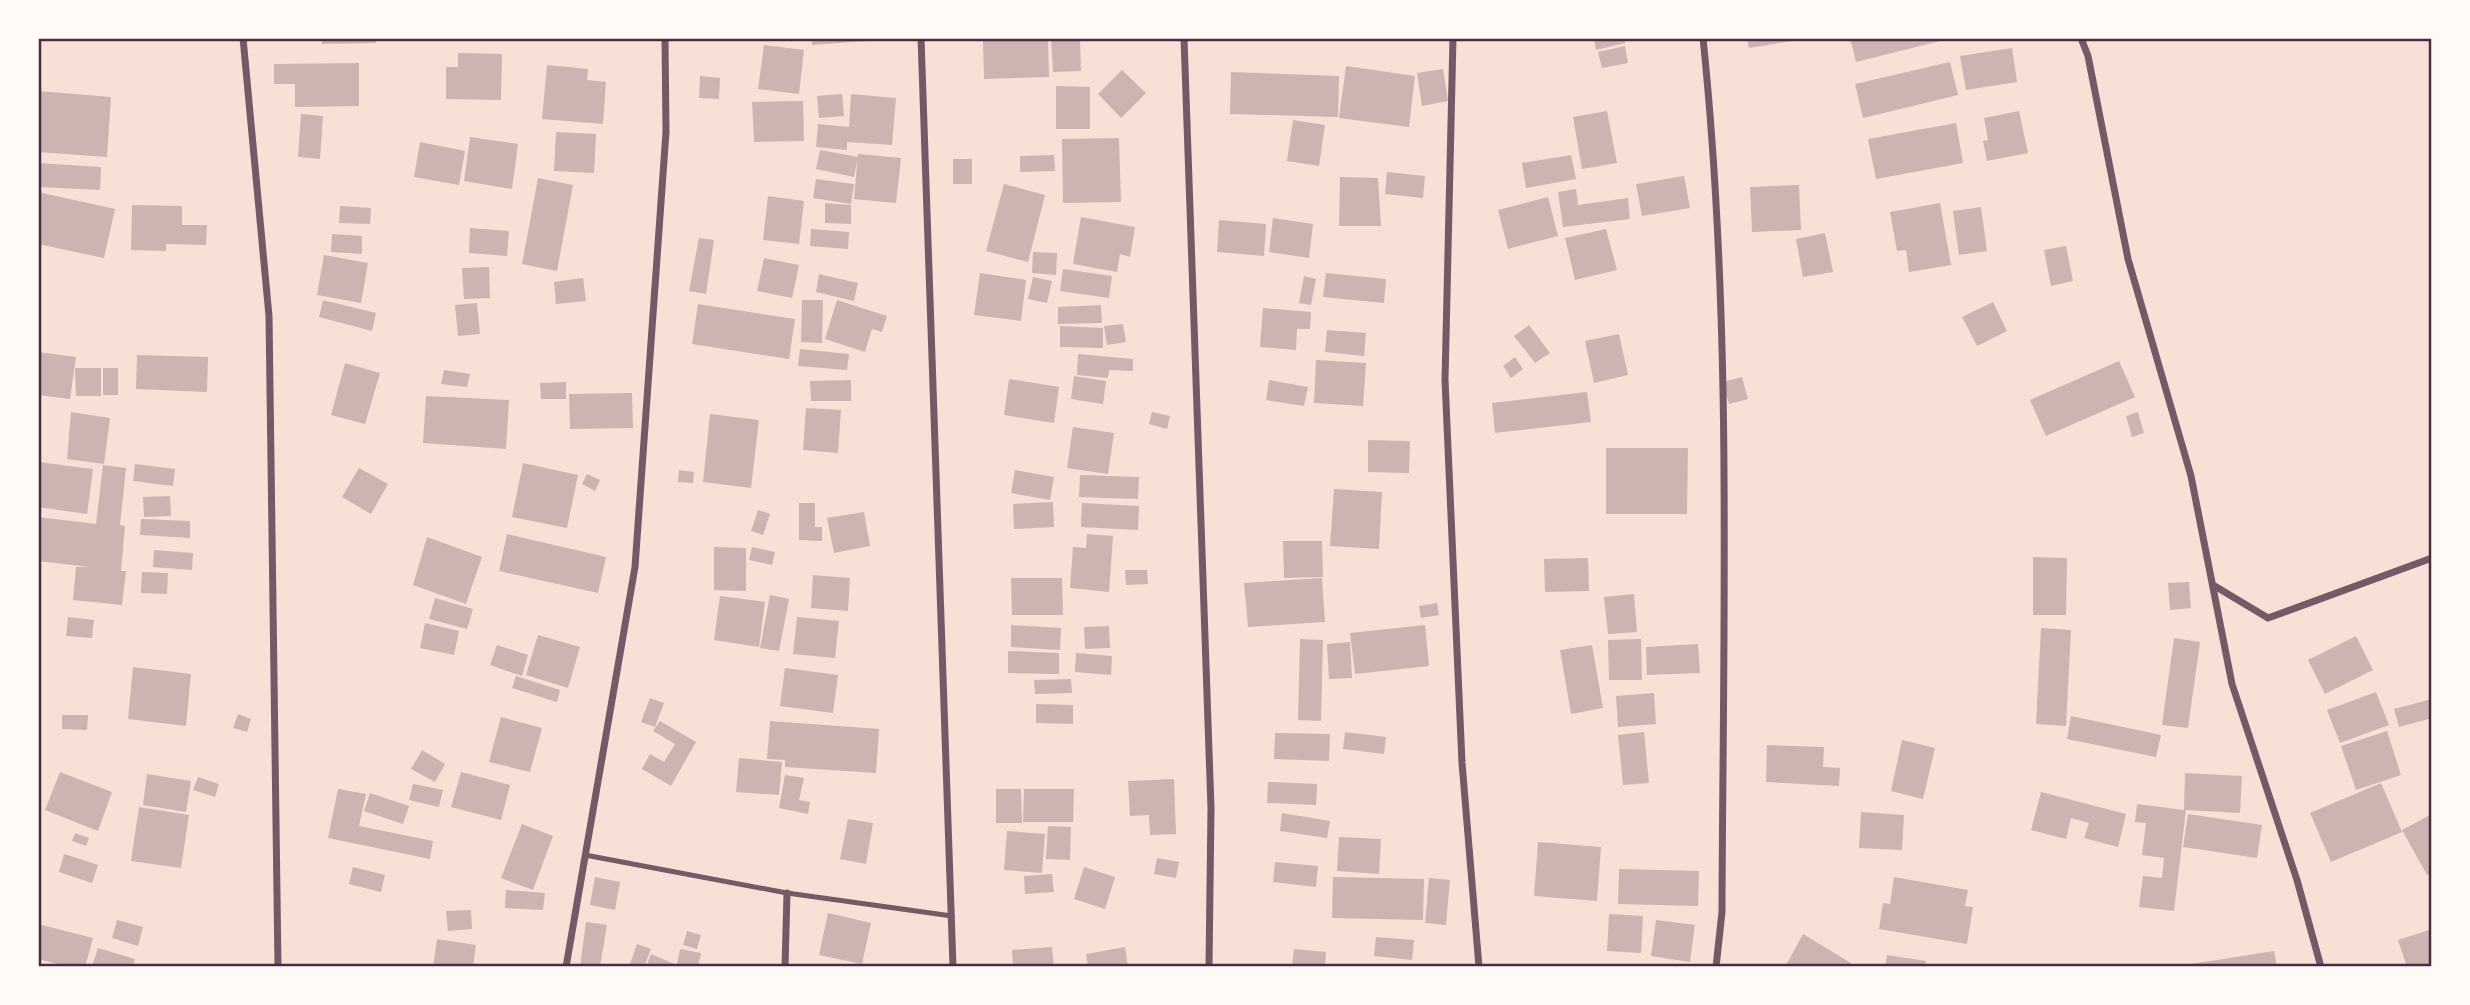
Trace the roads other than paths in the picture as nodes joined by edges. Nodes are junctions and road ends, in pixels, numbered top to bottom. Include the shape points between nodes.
1 (243, 38) edge
2 (665, 38) edge
3 (922, 38) edge
4 (1184, 38) edge
5 (1453, 38) edge
6 (1703, 38) edge
7 (2081, 38) edge
8 (2431, 558) edge
9 (2213, 585) junction
10 (585, 855) junction
11 (787, 893) junction
12 (952, 916) junction
13 (278, 967) edge
14 (566, 967) edge
15 (785, 967) edge
16 (953, 967) edge
17 (1209, 967) edge
18 (1479, 967) edge
19 (1716, 967) edge
20 (2321, 967) edge

1 - 13 street via 269,316
2 - 10 street via 666,132 635,567
3 - 12 street
4 - 17 street via 1211,808
5 - 18 street via 1445,380 1462,762
6 - 19 street via 1714,140 1726,554 1721,912
7 - 9 street via 2128,259 2191,476
8 - 9 street via 2268,618
9 - 20 street via 2232,684
10 - 11 lane
10 - 14 street
11 - 12 lane
11 - 15 street
12 - 16 street

